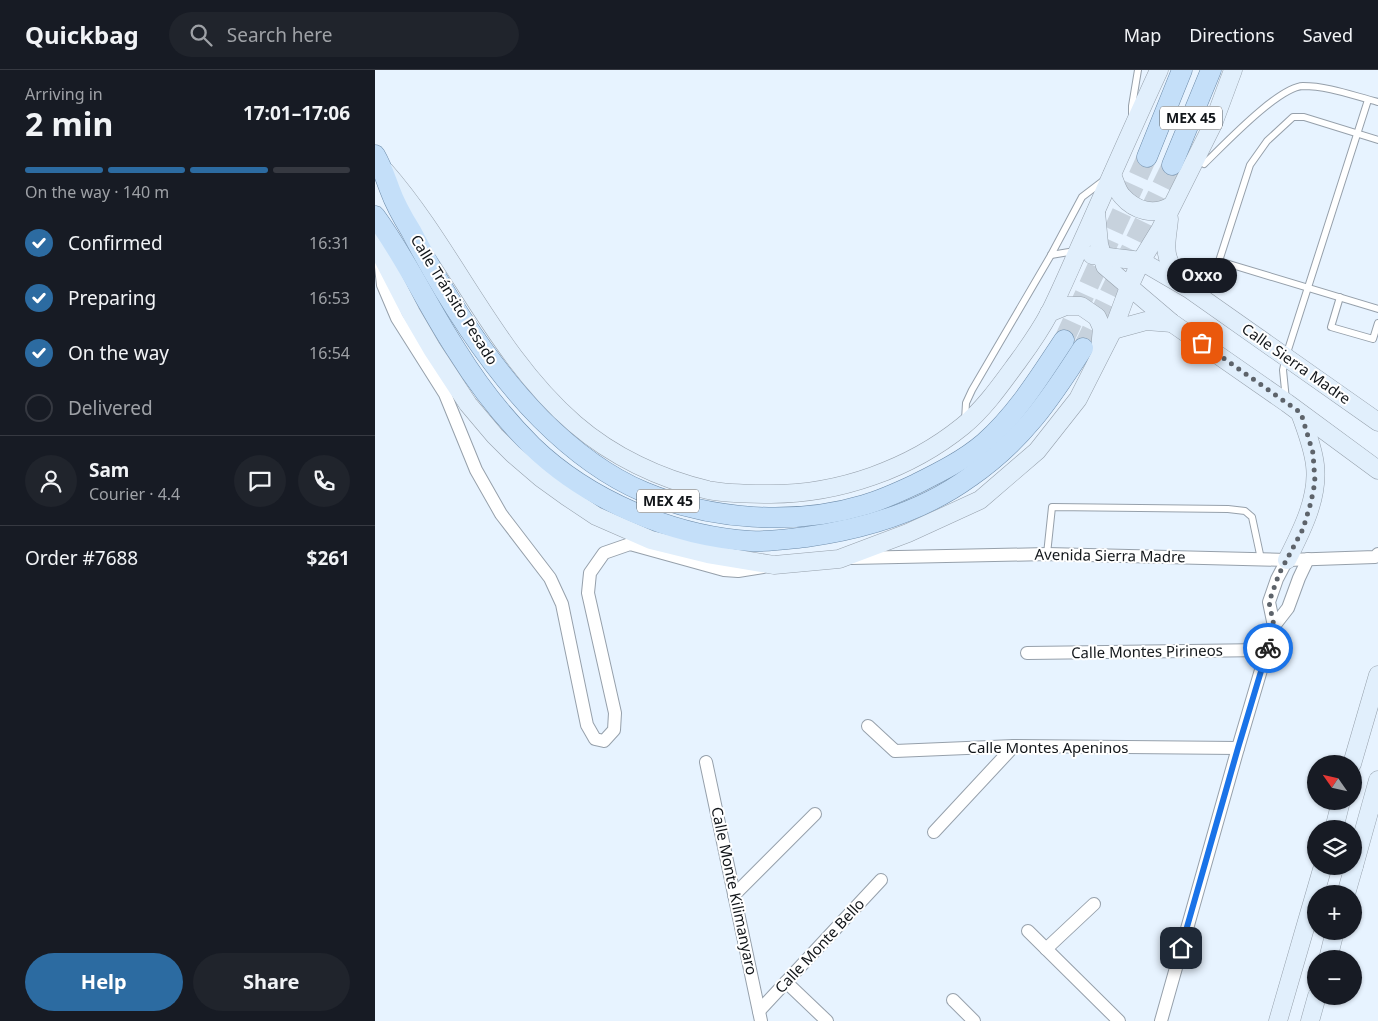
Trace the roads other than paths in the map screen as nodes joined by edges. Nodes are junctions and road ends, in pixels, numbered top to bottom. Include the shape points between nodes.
1 (1138, 70) edge
2 (1159, 70) edge
3 (1181, 70) edge
4 (1211, 70) edge
5 (1233, 70) edge
6 (1368, 100) junction
7 (1378, 102) edge
8 (1228, 104) dead end
9 (1133, 126) junction
10 (1357, 133) junction
11 (1214, 138) dead end
12 (1378, 140) edge
13 (1211, 146) dead end
14 (1147, 157) tunnel mouth
15 (379, 162) edge
16 (1204, 164) junction
17 (1172, 166) tunnel mouth
18 (1112, 174) junction
19 (1182, 186) junction
20 (1171, 206) junction
21 (1096, 211) junction
22 (375, 216) edge
23 (377, 244) edge
24 (1077, 251) junction
25 (1051, 255) junction
26 (1101, 257) junction
27 (1141, 261) junction
28 (1129, 287) junction
29 (1308, 288) junction
30 (1189, 289) junction
31 (1340, 297) junction
32 (1378, 309) edge
33 (1049, 313) junction
34 (1172, 323) junction
35 (1378, 323) edge
36 (1113, 330) junction
37 (1064, 340) tunnel mouth
38 (1091, 351) junction
39 (1286, 356) junction
40 (1294, 408) junction
41 (1375, 416) edge
42 (965, 424) junction
43 (1378, 470) edge
44 (1047, 554) junction
45 (1378, 554) edge
46 (841, 558) junction
47 (1261, 559) junction
48 (1308, 559) junction
49 (1287, 560) junction
50 (774, 566) junction
51 (1274, 626) junction
52 (1267, 650) junction
53 (1027, 654) dead end
54 (1378, 675) edge
55 (868, 726) dead end
56 (1014, 746) junction
57 (1238, 748) junction
58 (1355, 755) edge
59 (706, 762) dead end
60 (1378, 780) edge
61 (815, 814) dead end
62 (934, 832) dead end
63 (1362, 837) edge
64 (1320, 875) edge
65 (881, 880) dead end
66 (734, 895) junction
67 (1094, 904) dead end
68 (1028, 932) dead end
69 (1046, 949) junction
70 (786, 982) junction
71 (953, 1000) dead end
72 (1314, 1005) edge
73 (760, 1016) edge
74 (827, 1021) edge
75 (975, 1021) edge
76 (1119, 1021) edge
77 (1161, 1021) edge
78 (1278, 1021) edge
79 (1310, 1021) edge

1 - 9 lane via 1131,106
2 - 9 street
3 - 14 main road, MEX 45
4 - 17 main road, MEX 45
5 - 19 street via 1213,124
6 - 7 lane
6 - 10 lane
6 - 16 lane via 1318,87 1301,86 1287,91
8 - 11 lane
9 - 18 street
10 - 12 lane
10 - 29 lane
10 - 29 lane via 1304,117 1293,117 1267,141 1250,165 1219,261
13 - 16 lane
15 - 37 main road, Calle Tránsito Pesado / MEX 45 via 410,230 445,289 495,366 542,420 590,460 622,481 658,497 698,509 755,517 817,515 864,505 905,489 944,470 984,443 1028,394
15 - 42 street via 406,195 508,349 532,379 575,424 612,451 654,472 709,490 737,494 807,492 883,472 939,443
16 - 19 lane
18 - 20 street via 1121,195 1131,205 1147,212 1163,211
18 - 21 street
18 - 25 lane via 1082,197
19 - 20 street
20 - 27 street
20 - 30 street via 1168,257
21 - 24 street
21 - 26 street
22 - 38 main road, Calle Tránsito Pesado / MEX 45 via 467,367 492,402 534,448 598,494 650,520 706,535 750,541 823,535 881,521 929,501 969,478 992,460 1029,425
23 - 50 street via 432,349 468,404 495,436 541,478 596,516 651,540
23 - 50 street via 383,285 397,318 445,394 476,470 501,514 550,578 562,604 587,725 595,739 604,741 614,730 615,713 589,593 589,573 604,553 630,544 724,570
24 - 25 lane
24 - 26 street
24 - 33 street
25 - 42 lane via 972,390 966,403
26 - 27 street
26 - 28 street via 1105,266
27 - 28 street
27 - 30 street
28 - 34 street
28 - 36 street
29 - 31 lane
29 - 39 lane
30 - 39 street, Calle Sierra Madre
31 - 32 lane
31 - 35 lane via 1331,327 1373,340
33 - 38 street via 1066,306 1081,306 1097,317 1102,328
33 - 42 street via 1005,380
34 - 36 street via 1146,321
34 - 40 street
36 - 38 street
38 - 46 street via 1078,398 1037,451 980,500 908,533
39 - 40 lane via 1283,370
39 - 41 street, Calle Sierra Madre
40 - 43 street
40 - 49 street via 1313,453 1315,482 1303,529
44 - 46 street, Avenida Sierra Madre
44 - 47 street, Avenida Sierra Madre
44 - 47 lane via 1052,507 1228,508 1245,510 1252,517
45 - 48 street, Avenida Sierra Madre via 1375,557
46 - 50 street
47 - 49 street, Avenida Sierra Madre
48 - 49 street, Avenida Sierra Madre
48 - 51 street via 1289,608
49 - 51 street via 1269,602
51 - 52 street
52 - 53 street, Calle Montes Pirineos
52 - 57 street
54 - 58 street
55 - 56 street, Calle Montes Apeninos via 895,751
56 - 57 street, Calle Montes Apeninos
56 - 62 street
57 - 77 street
59 - 66 street, Calle Monte Kilimanyaro
60 - 63 street
61 - 66 street
64 - 78 street
65 - 70 street, Calle Monte Bello
66 - 73 street, Calle Monte Kilimanyaro
67 - 69 street
68 - 69 street
69 - 76 street
70 - 73 street, Calle Monte Bello
70 - 74 street
71 - 75 street
72 - 79 street

